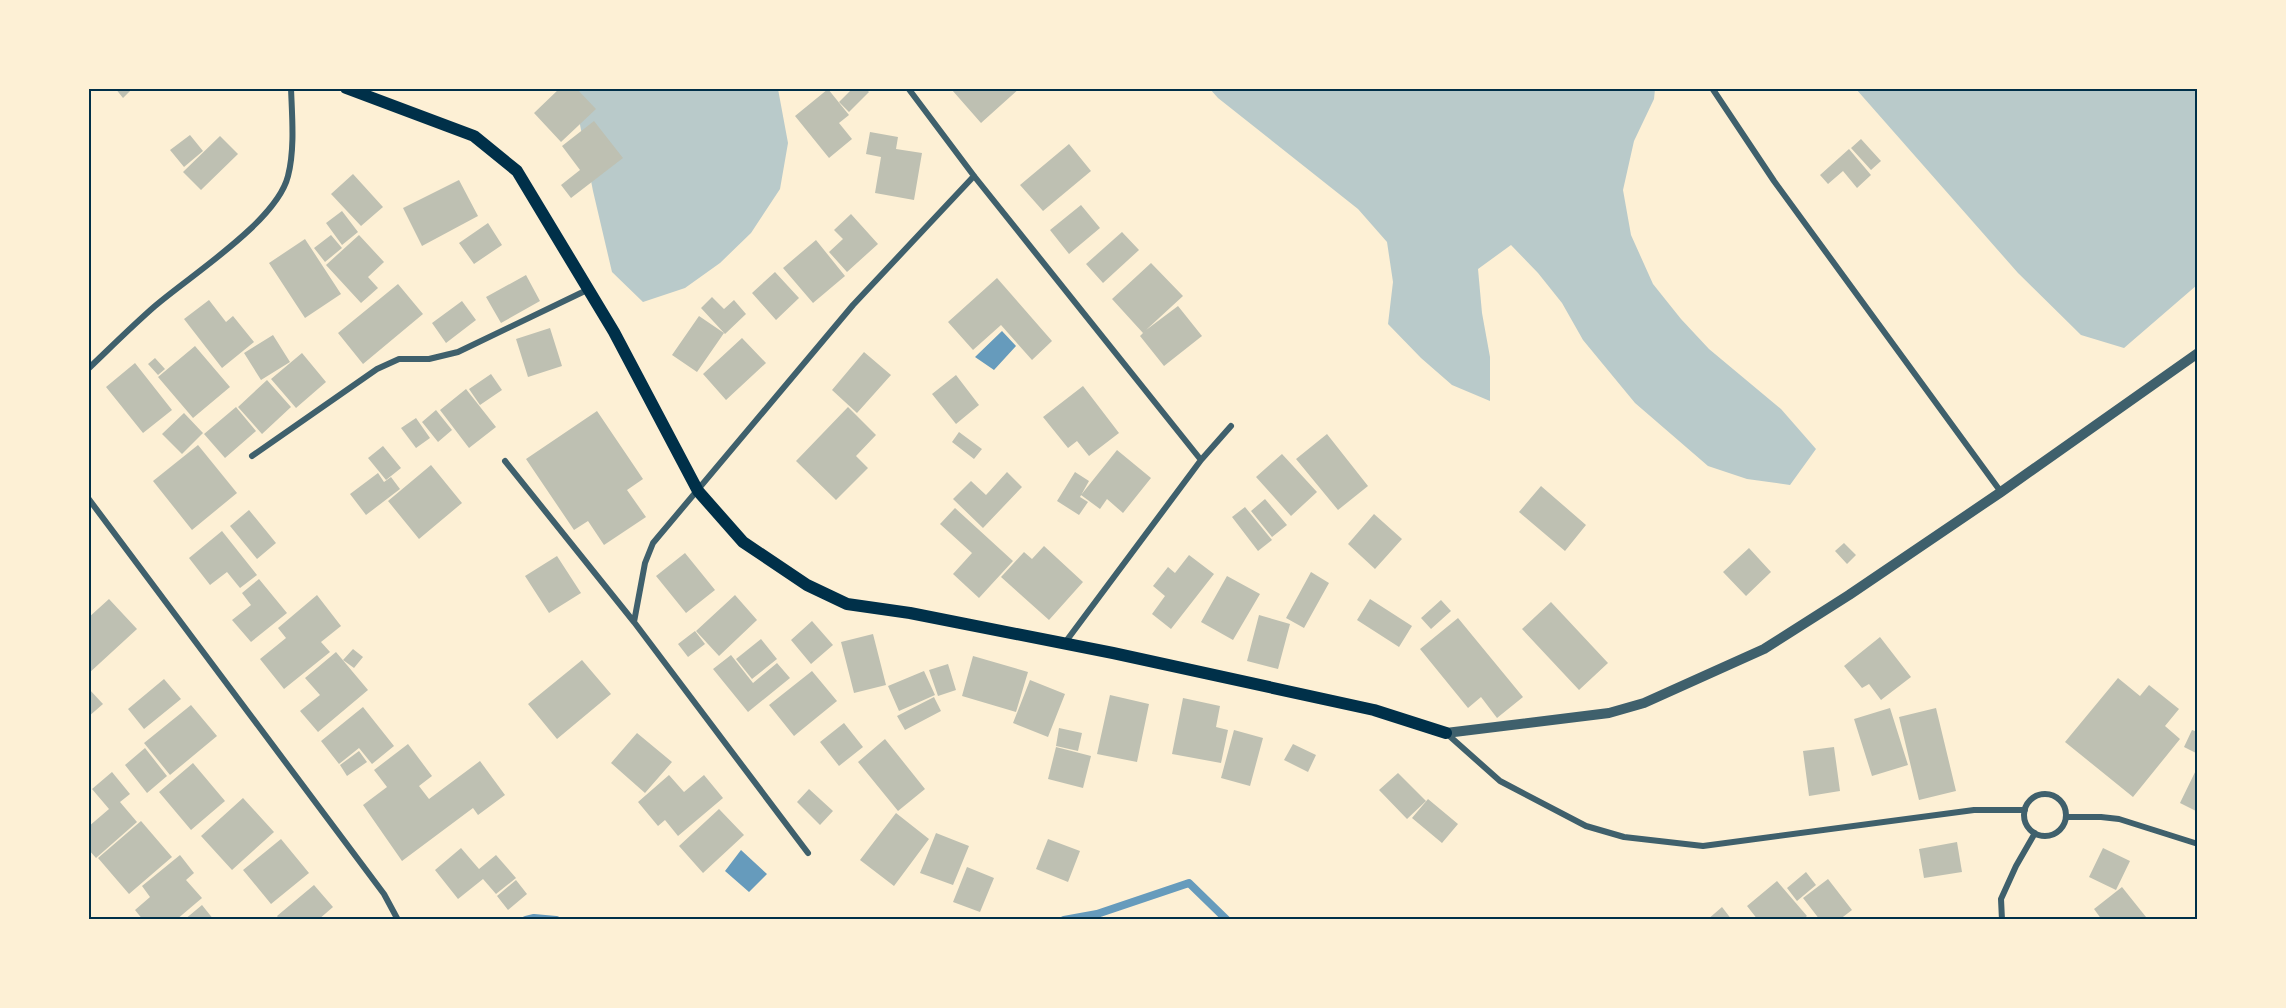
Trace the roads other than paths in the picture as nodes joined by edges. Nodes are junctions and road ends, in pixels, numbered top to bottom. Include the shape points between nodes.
1 (291, 88) edge
2 (346, 88) edge
3 (908, 88) edge
4 (1712, 88) edge
5 (974, 176) junction
6 (587, 290) junction
7 (2198, 353) edge
8 (88, 369) edge
9 (1231, 426) dead end
10 (252, 456) dead end
11 (1201, 460) junction
12 (505, 461) dead end
13 (698, 491) junction
14 (2001, 492) junction
15 (88, 498) edge
16 (634, 622) junction
17 (1063, 644) junction
18 (1446, 733) junction
19 (2025, 810) junction
20 (2066, 817) junction
21 (2035, 833) junction
22 (2198, 844) edge
23 (808, 853) dead end
24 (398, 920) edge
25 (2002, 920) edge

1 - 8 street via 288,176 279,198 248,232 154,306
2 - 6 main road via 474,136 517,171
3 - 5 street
4 - 14 street via 1781,191
5 - 11 street
5 - 13 street via 853,305
6 - 10 street via 458,352 429,359 399,359 377,369
6 - 13 main road via 614,332
7 - 14 street
9 - 11 street
11 - 17 street
12 - 16 street
13 - 16 street via 653,543 645,563
13 - 17 main road via 743,542 807,585 847,604
14 - 18 street via 1764,649 1644,703 1609,713
15 - 24 street via 384,894
16 - 23 street
17 - 18 main road via 1374,711
18 - 19 street via 1500,781 1587,826 1624,837 1703,846 1974,810
19 - 20 street via 2035,796 2053,795 2065,808
19 - 21 street via 2024,819
20 - 21 street via 2055,833
20 - 22 street via 2119,819
21 - 25 street via 2001,899

